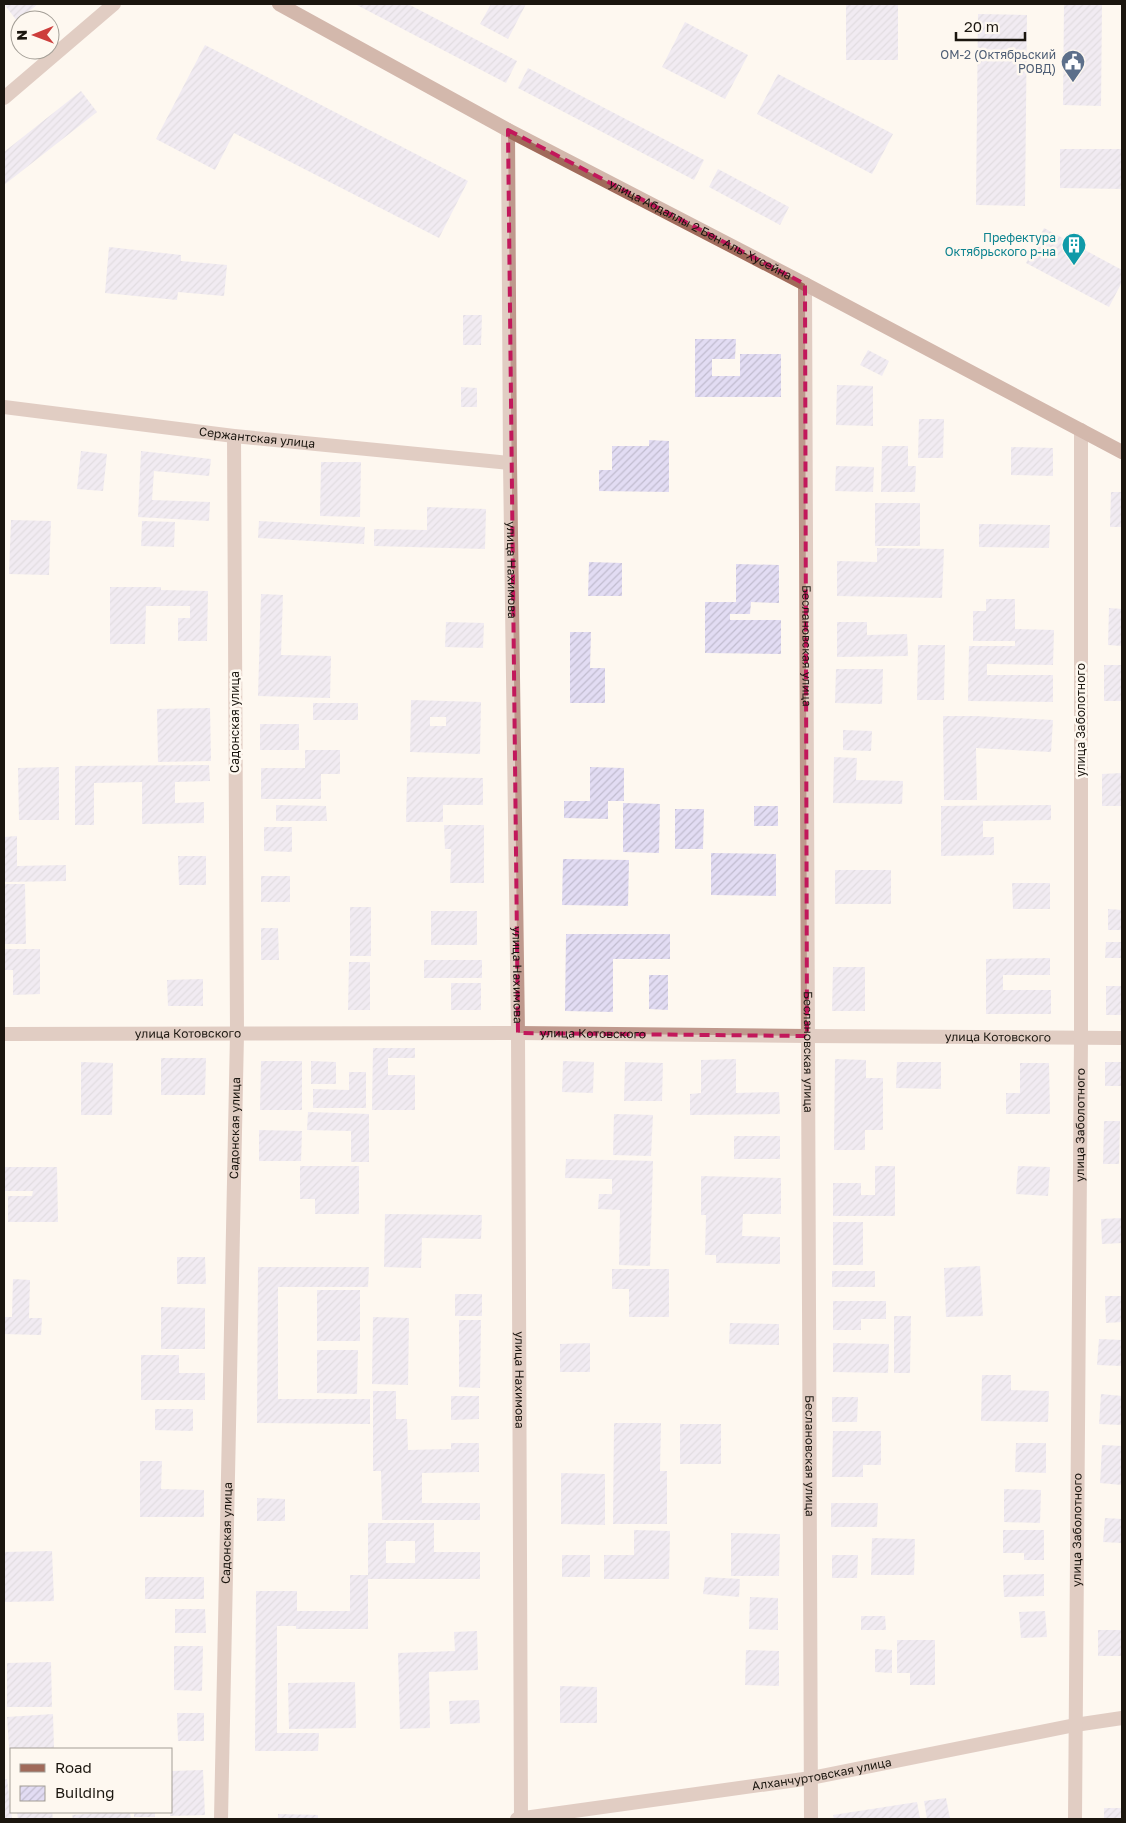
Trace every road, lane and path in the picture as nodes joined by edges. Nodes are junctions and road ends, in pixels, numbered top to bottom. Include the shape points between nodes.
1 (114, 4) edge
2 (279, 4) edge
3 (4, 98) edge
4 (508, 130) junction
5 (806, 284) junction
6 (4, 406) edge
7 (1081, 430) junction
8 (234, 436) junction
9 (1122, 452) edge
10 (510, 463) junction
11 (518, 1033) junction
12 (4, 1034) edge
13 (237, 1034) junction
14 (807, 1036) junction
15 (1081, 1037) junction
16 (1122, 1038) edge
17 (1122, 1718) edge
18 (1074, 1725) junction
19 (811, 1778) junction
20 (221, 1819) edge
21 (520, 1819) edge
22 (810, 1819) edge
23 (1075, 1819) edge

1 - 3 street
2 - 4 main road, улица Абдаллы 2 Бен Аль-Хусейна
4 - 5 main road, улица Абдаллы 2 Бен Аль-Хусейна
4 - 10 street, улица Нахимова
5 - 7 main road, улица Абдаллы 2 Бен Аль-Хусейна
5 - 14 street, Беслановская улица
6 - 8 street, Сержантская улица
7 - 9 main road, улица Абдаллы 2 Бен Аль-Хусейна
7 - 15 street, улица Заболотного
8 - 10 street, Сержантская улица
8 - 13 street, Садонская улица
10 - 11 street, улица Нахимова
11 - 13 street, улица Котовского
11 - 14 street, улица Котовского
11 - 21 street, улица Нахимова
12 - 13 street, улица Котовского
13 - 20 street, Садонская улица
14 - 15 street, улица Котовского
14 - 19 street, Беслановская улица
15 - 16 street, улица Котовского
15 - 18 street, улица Заболотного
17 - 18 street, Алханчуртовская улица
18 - 19 street, Алханчуртовская улица
18 - 23 street, улица Заболотного
19 - 21 street, Алханчуртовская улица
19 - 22 street, Беслановская улица

